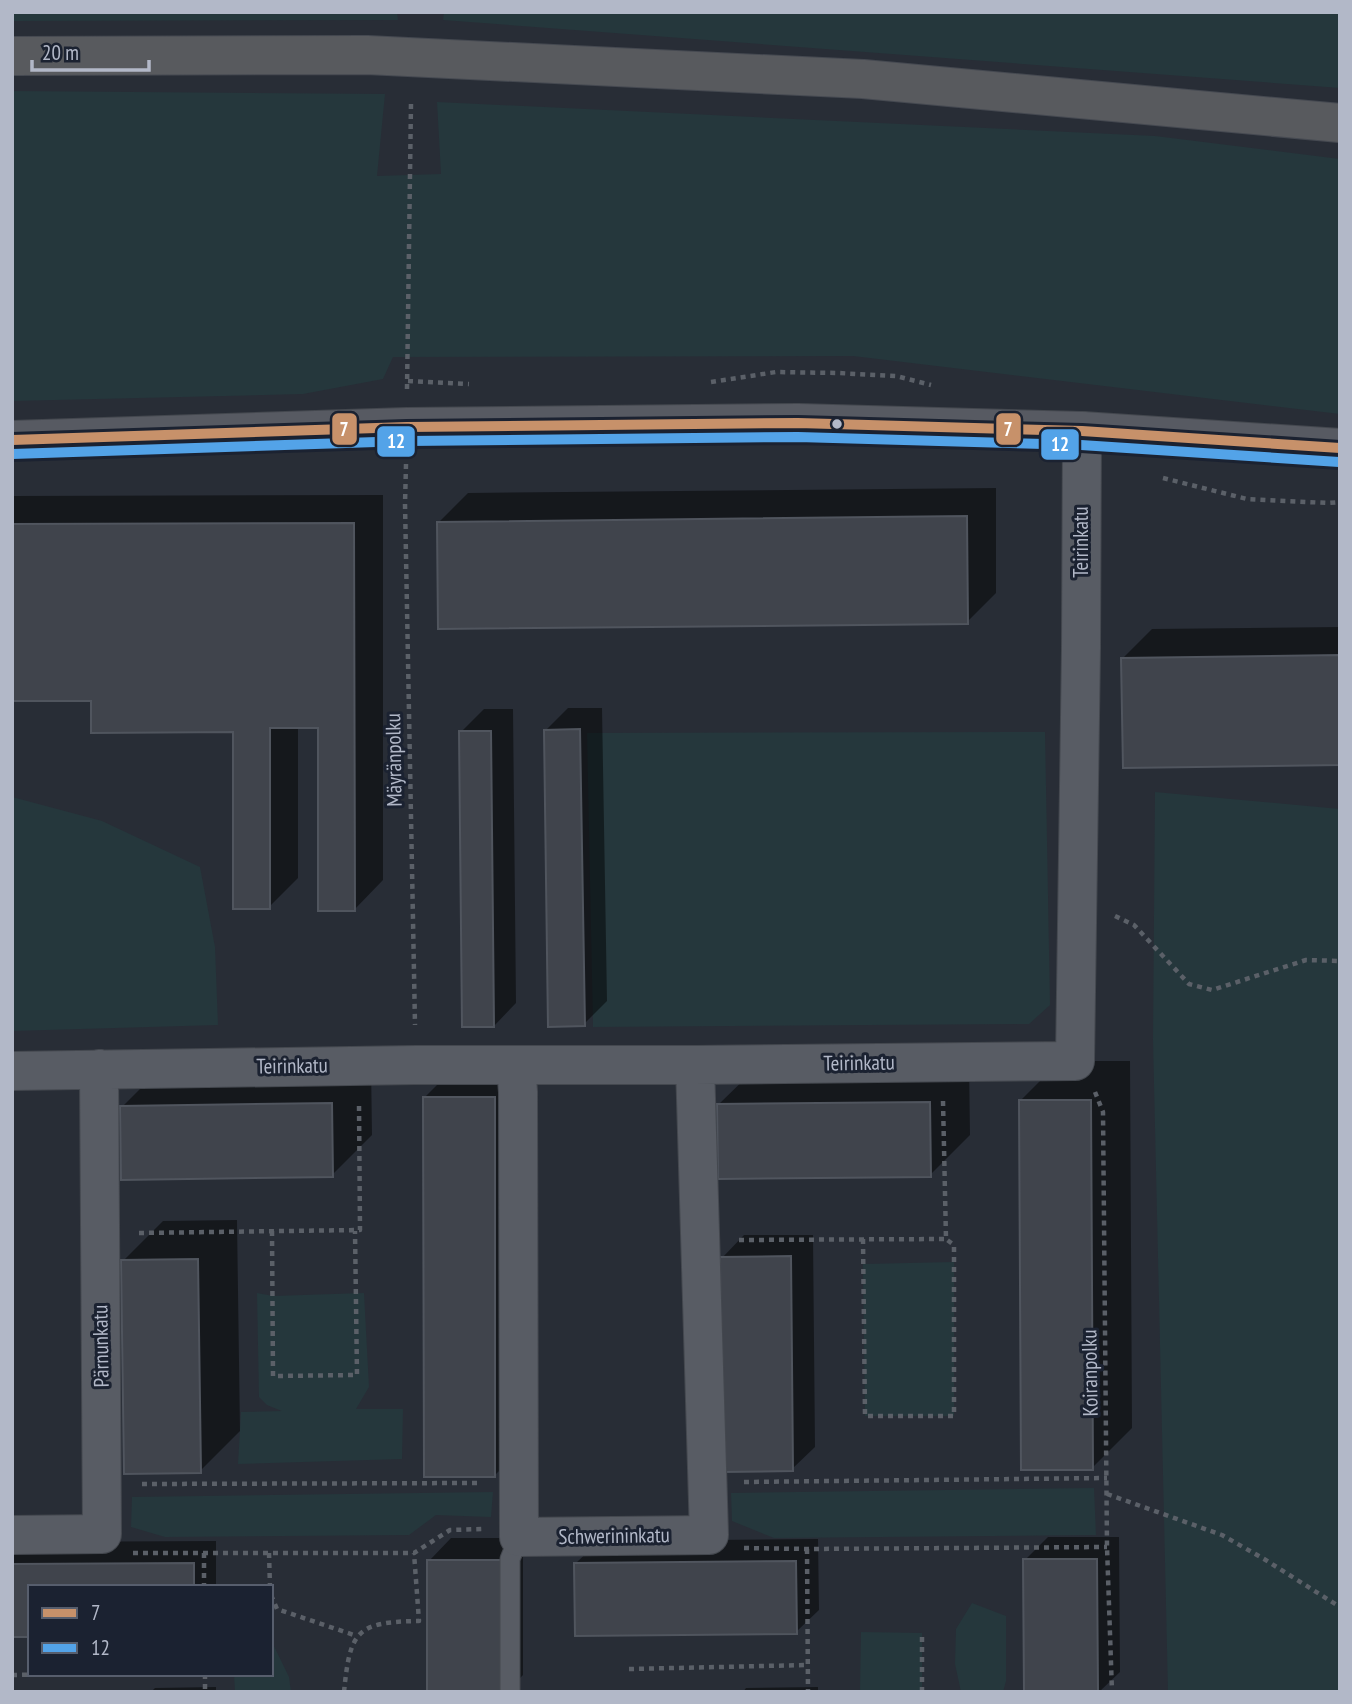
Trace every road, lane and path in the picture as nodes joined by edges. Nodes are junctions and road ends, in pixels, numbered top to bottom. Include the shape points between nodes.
1 (12, 56) edge
2 (411, 103) dead end
3 (1340, 123) edge
4 (407, 427) junction
5 (1082, 431) junction
6 (12, 440) edge
7 (1340, 448) edge
8 (1153, 475) dead end
9 (1340, 502) edge
10 (1114, 915) dead end
11 (1340, 961) edge
12 (415, 1065) junction
13 (516, 1065) junction
14 (695, 1065) junction
15 (99, 1069) junction
16 (12, 1070) edge
17 (1086, 1080) junction
18 (943, 1093) dead end
19 (1096, 1093) junction
20 (358, 1094) dead end
21 (272, 1231) junction
22 (355, 1231) junction
23 (130, 1233) dead end
24 (863, 1239) junction
25 (946, 1239) junction
26 (700, 1240) junction
27 (1107, 1478) junction
28 (519, 1483) junction
29 (733, 1483) dead end
30 (134, 1484) dead end
31 (1107, 1494) junction
32 (519, 1533) junction
33 (102, 1534) junction
34 (12, 1535) edge
35 (709, 1535) junction
36 (1107, 1547) junction
37 (807, 1549) junction
38 (204, 1553) junction
39 (269, 1553) junction
40 (414, 1553) junction
41 (204, 1585) edge
42 (270, 1585) edge
43 (273, 1600) edge
44 (1340, 1607) edge
45 (922, 1633) dead end
46 (357, 1636) junction
47 (808, 1665) junction
48 (629, 1669) dead end
49 (344, 1692) edge
50 (510, 1692) edge
51 (808, 1692) edge
52 (922, 1692) edge
53 (1112, 1692) edge

1 - 3 highway via 367,55 863,79
2 - 4 path, Mäyränpolku
4 - 5 street via 798,423
4 - 6 street
4 - 12 path, Mäyränpolku
5 - 7 street
5 - 17 street, Teirinkatu
8 - 9 path via 1247,499
10 - 11 path via 1134,925 1189,984 1212,990 1306,960
12 - 13 street, Teirinkatu
12 - 15 street, Teirinkatu
13 - 14 street, Teirinkatu
13 - 28 street
14 - 17 street, Teirinkatu
14 - 26 street
15 - 16 street, Teirinkatu
15 - 33 street, Pärnunkatu
17 - 19 path, Koiranpolku
17 - 19 path
17 - 19 path
18 - 25 path
19 - 27 path, Koiranpolku via 1103,1112
20 - 22 path via 360,1230
21 - 22 path
21 - 22 path via 273,1376 357,1375
21 - 23 path
24 - 25 path
24 - 25 path via 865,1416 954,1416 954,1245
24 - 26 path
26 - 35 street
27 - 29 path
27 - 31 path, Koiranpolku
28 - 30 path
28 - 32 street
31 - 36 path, Koiranpolku
31 - 44 path via 1222,1535
32 - 35 street, Schwerininkatu
32 - 40 path via 450,1530
32 - 50 lane via 510,1559
33 - 34 street
33 - 38 path via 120,1553
35 - 37 path via 720,1547
36 - 37 path
36 - 53 path, Koiranpolku
37 - 47 path
38 - 39 path
38 - 41 path
39 - 40 path
39 - 42 path
40 - 46 path via 419,1621 370,1625
43 - 46 path via 277,1609
45 - 52 path
46 - 49 path
47 - 48 path
47 - 51 path

